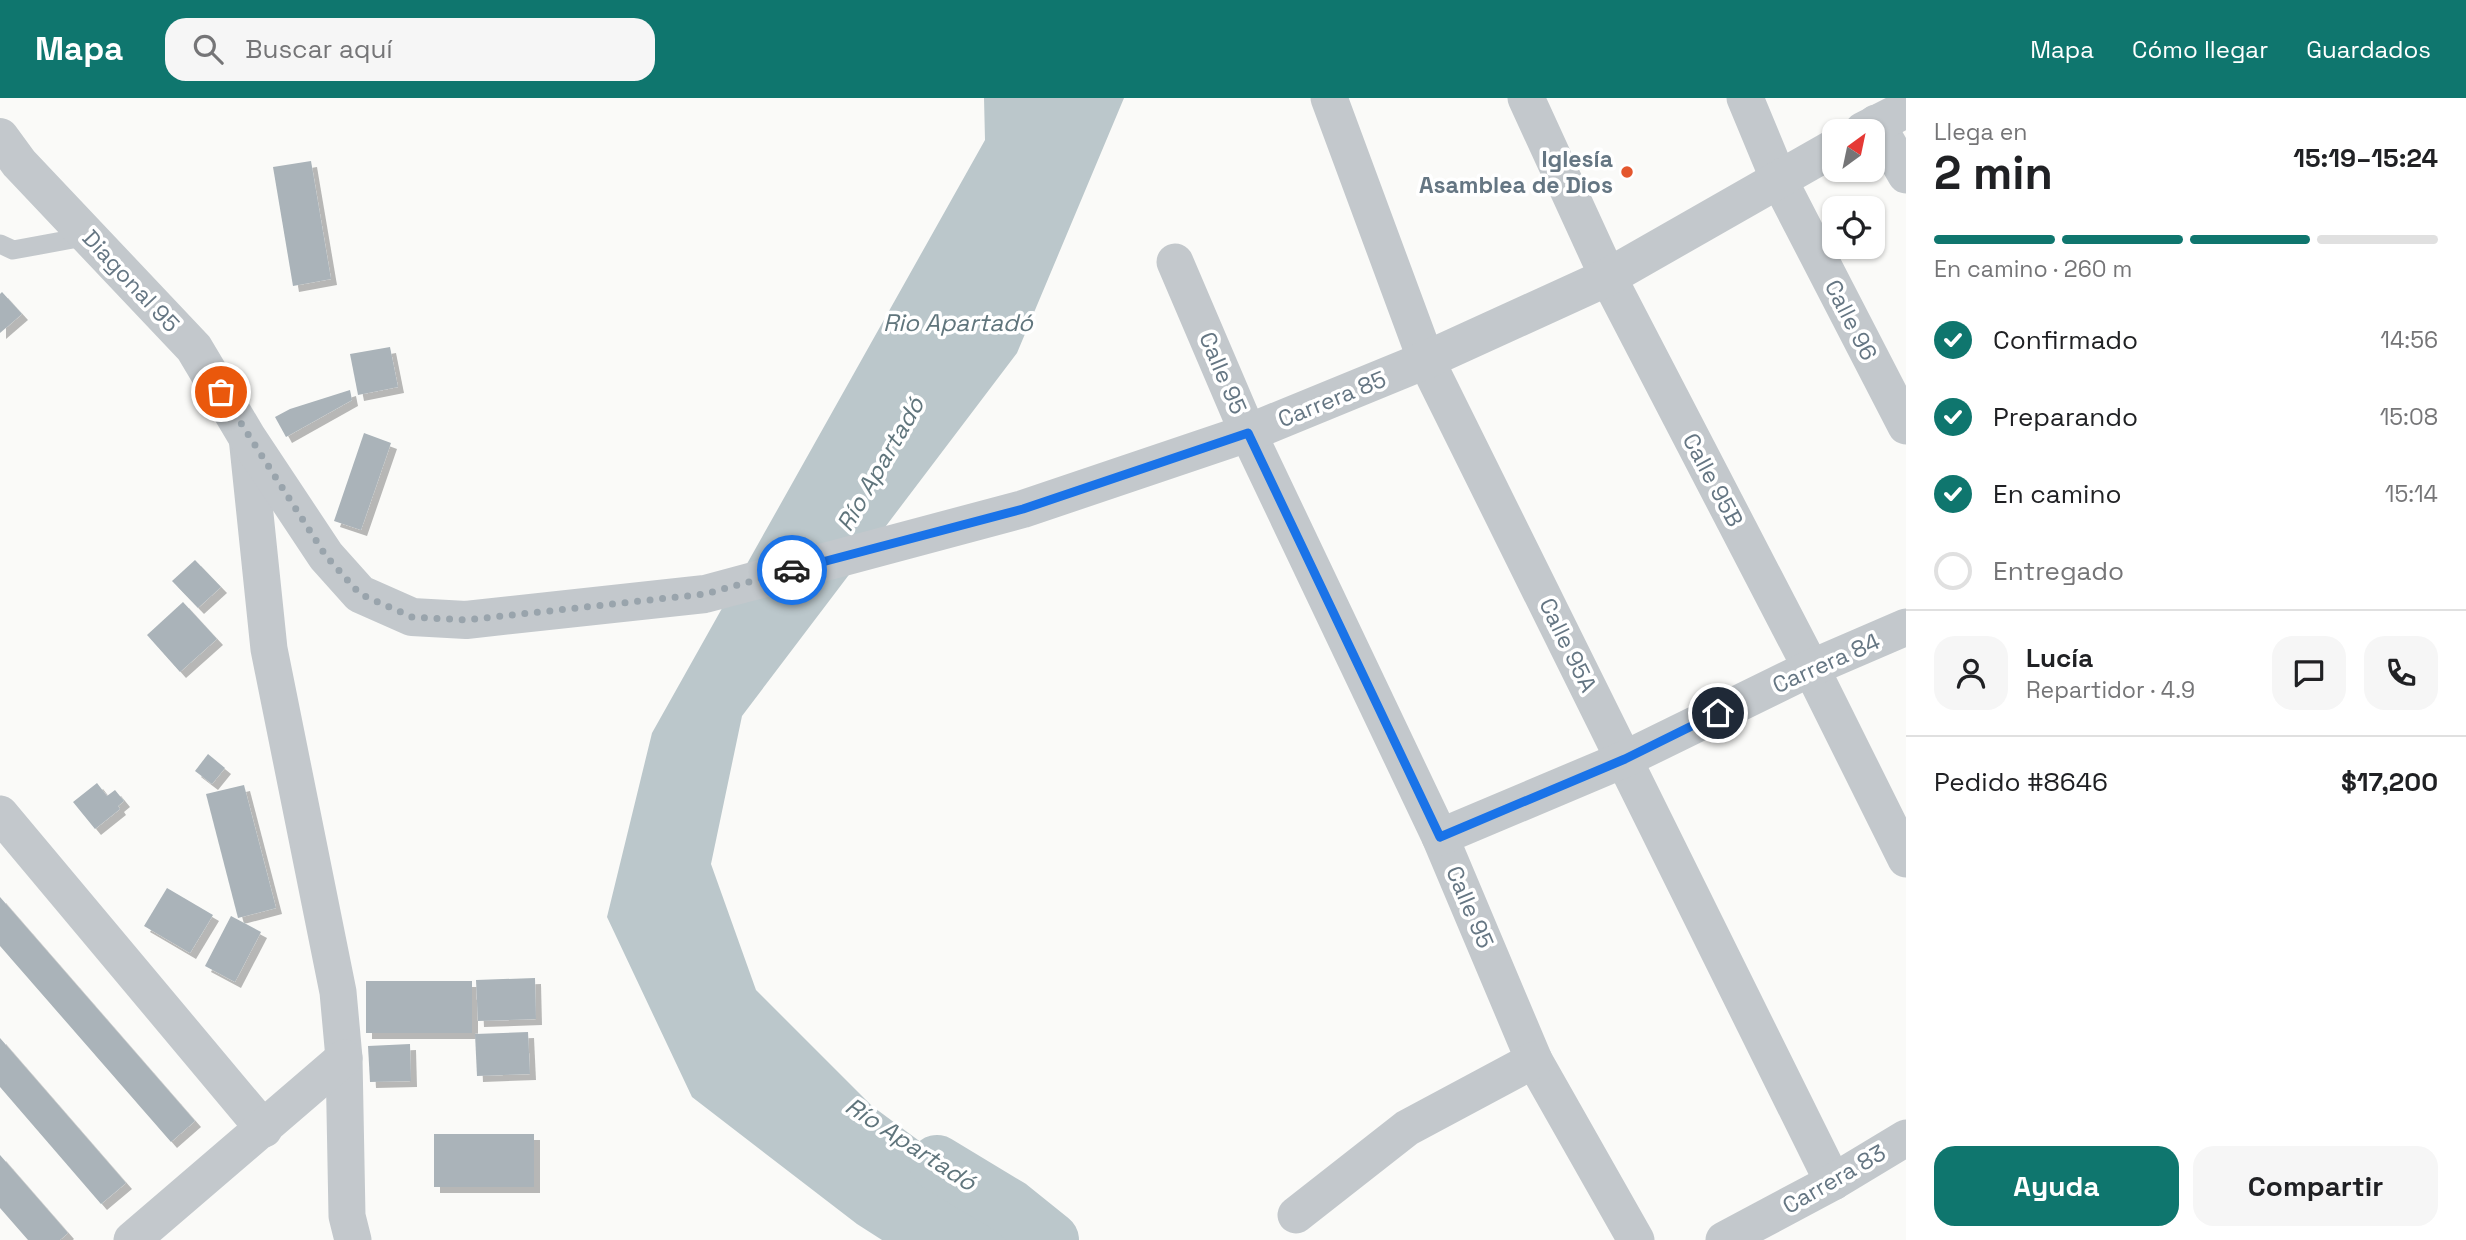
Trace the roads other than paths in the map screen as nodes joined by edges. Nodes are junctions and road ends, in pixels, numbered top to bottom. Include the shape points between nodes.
1 (1329, 98) edge
2 (1525, 98) edge
3 (1745, 98) edge
4 (1885, 128) edge
5 (0, 137) edge
6 (1822, 155) edge
7 (1906, 175) edge
8 (1779, 180) junction
9 (89, 236) junction
10 (0, 244) edge
11 (1175, 262) dead end
12 (1608, 277) junction
13 (1426, 360) junction
14 (1906, 426) edge
15 (1248, 433) junction
16 (247, 437) junction
17 (466, 620) joint
18 (1906, 627) edge
19 (1811, 668) junction
20 (1625, 759) junction
21 (0, 814) edge
22 (1440, 837) junction
23 (1906, 859) edge
24 (344, 1058) junction
25 (1534, 1060) junction
26 (264, 1129) junction
27 (1906, 1138) edge
28 (1833, 1182) junction
29 (1296, 1215) dead end
30 (132, 1240) edge
31 (353, 1240) edge
32 (1636, 1240) edge
33 (1724, 1240) edge

1 - 13 street, Calle 95A
2 - 12 street, Calle 95B
3 - 8 street, Calle 96
4 - 7 street
5 - 9 street, Diagonal 95
6 - 8 street, Carrera 85
8 - 12 street, Carrera 85
8 - 14 street, Calle 96
9 - 10 lane via 13,250
9 - 16 street, Diagonal 95 via 194,348
11 - 15 street, Calle 95
12 - 13 street, Carrera 85
12 - 19 street, Calle 95B
13 - 15 street, Carrera 85
13 - 20 street, Calle 95A
15 - 17 street, Carrera 85 via 1023,509 705,594
15 - 22 street, Calle 95
16 - 17 street, Diagonal 95 via 326,556 360,594 412,617
16 - 24 street via 270,649 338,992
18 - 19 street, Carrera 84
19 - 20 street, Carrera 84
19 - 23 street, Calle 95B
20 - 22 street, Carrera 84
20 - 28 street, Calle 95A
21 - 26 street
22 - 25 street, Calle 95
24 - 26 street
24 - 31 street via 347,1216
25 - 29 street via 1407,1128
25 - 32 street, Calle 95
26 - 30 street
27 - 28 street, Carrera 83
28 - 33 street, Carrera 83

